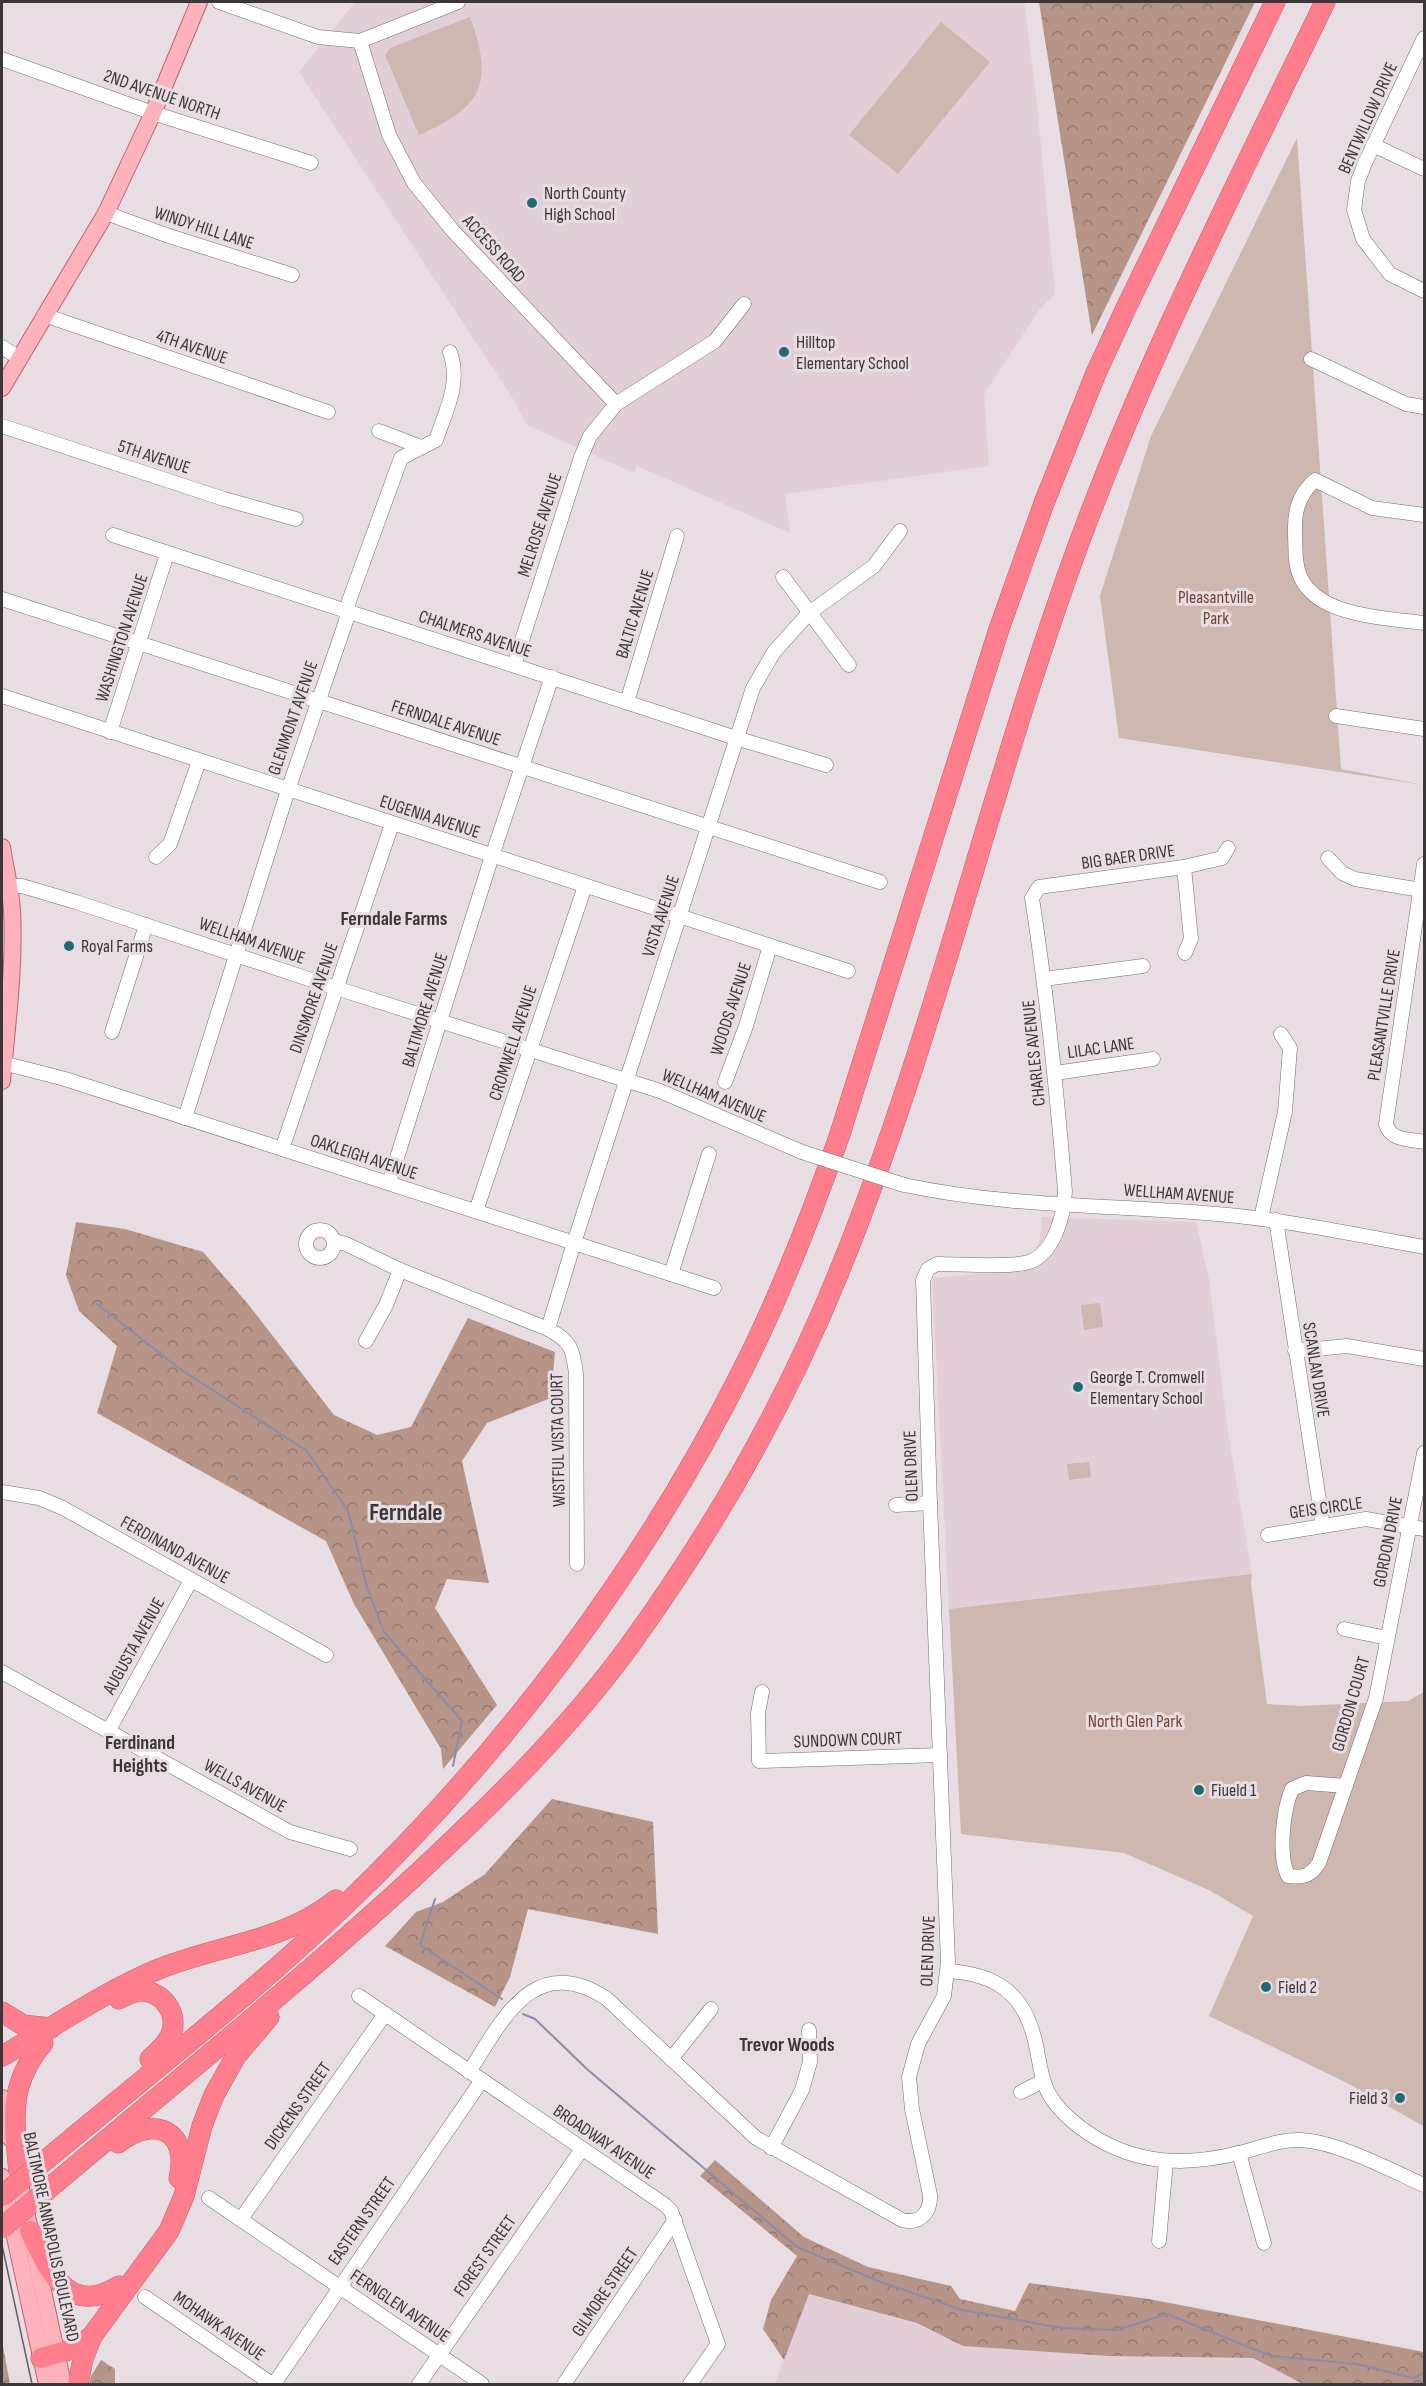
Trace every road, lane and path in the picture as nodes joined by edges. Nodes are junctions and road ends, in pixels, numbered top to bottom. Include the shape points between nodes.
1 (199, 2) edge
2 (219, 2) edge
3 (458, 2) edge
4 (1275, 2) edge
5 (1325, 2) edge
6 (1425, 38) edge
7 (360, 41) junction
8 (2, 58) edge
9 (153, 113) junction
10 (1373, 145) junction
11 (311, 163) dead end
12 (1425, 169) edge
13 (106, 213) junction
14 (292, 275) dead end
15 (1425, 291) edge
16 (744, 304) dead end
17 (44, 315) junction
18 (2, 347) edge
19 (450, 352) dead end
20 (19, 358) junction
21 (1311, 359) dead end
22 (2, 388) edge
23 (616, 404) junction
24 (1425, 407) edge
25 (328, 412) dead end
26 (2, 426) edge
27 (379, 431) dead end
28 (421, 447) junction
29 (1425, 515) edge
30 (296, 519) dead end
31 (900, 531) dead end
32 (113, 535) dead end
33 (677, 536) dead end
34 (167, 554) junction
35 (783, 577) dead end
36 (2, 599) edge
37 (347, 612) junction
38 (808, 614) junction
39 (1425, 623) edge
40 (139, 642) junction
41 (514, 665) junction
42 (849, 665) dead end
43 (552, 677) junction
44 (2, 696) edge
45 (317, 701) junction
46 (627, 702) junction
47 (1336, 716) dead end
48 (1425, 729) edge
49 (110, 732) junction
50 (739, 739) junction
51 (199, 761) junction
52 (826, 765) dead end
53 (522, 767) junction
54 (288, 790) junction
55 (392, 824) junction
56 (709, 827) junction
57 (2, 847) edge
58 (1228, 848) dead end
59 (492, 856) junction
60 (156, 857) dead end
61 (1328, 858) dead end
62 (1425, 864) edge
63 (1184, 867) junction
64 (879, 882) dead end
65 (9, 886) junction
66 (585, 886) junction
67 (1421, 890) junction
68 (1032, 898) joint
69 (680, 917) junction
70 (146, 925) junction
71 (1420, 930) edge
72 (770, 946) junction
73 (1185, 953) dead end
74 (237, 955) junction
75 (1143, 966) dead end
76 (848, 971) dead end
77 (1044, 979) junction
78 (336, 988) junction
79 (441, 1021) junction
80 (112, 1032) dead end
81 (1281, 1034) dead end
82 (530, 1049) junction
83 (1153, 1059) dead end
84 (3, 1063) junction
85 (1055, 1073) junction
86 (627, 1080) junction
87 (2, 1081) edge
88 (725, 1082) dead end
89 (185, 1118) junction
90 (1425, 1142) edge
91 (282, 1149) junction
92 (709, 1154) dead end
93 (389, 1184) junction
94 (1065, 1205) junction
95 (476, 1211) junction
96 (1261, 1218) junction
97 (1276, 1220) junction
98 (334, 1241) dead end
99 (574, 1243) junction
100 (1425, 1247) edge
101 (400, 1270) junction
102 (671, 1274) junction
103 (714, 1288) dead end
104 (548, 1329) junction
105 (366, 1341) dead end
106 (1295, 1351) junction
107 (1425, 1359) edge
108 (1425, 1453) edge
109 (2, 1492) edge
110 (930, 1503) junction
111 (896, 1504) dead end
112 (1323, 1526) junction
113 (1410, 1526) junction
114 (1425, 1529) edge
115 (1268, 1535) dead end
116 (577, 1563) dead end
117 (191, 1580) junction
118 (1344, 1629) dead end
119 (1387, 1638) junction
120 (326, 1655) dead end
121 (2, 1672) edge
122 (762, 1692) dead end
123 (109, 1730) junction
124 (940, 1755) junction
125 (1346, 1786) junction
126 (412, 1838) junction
127 (350, 1848) dead end
128 (356, 1930) junction
129 (948, 1971) junction
130 (359, 1996) dead end
131 (711, 2009) dead end
132 (2, 2012) edge
133 (385, 2014) junction
134 (809, 2030) dead end
135 (47, 2035) junction
136 (2, 2056) edge
137 (671, 2059) junction
138 (2, 2065) edge
139 (470, 2072) junction
140 (482, 2080) junction
141 (1043, 2081) junction
142 (1021, 2092) dead end
143 (2, 2098) edge
144 (73, 2136) junction
145 (771, 2148) junction
146 (582, 2149) junction
147 (1239, 2153) junction
148 (1166, 2162) junction
149 (10, 2176) edge
150 (53, 2185) junction
151 (1425, 2185) edge
152 (2, 2196) edge
153 (209, 2198) dead end
154 (241, 2219) junction
155 (675, 2220) junction
156 (2, 2228) edge
157 (30, 2231) junction
158 (1159, 2241) dead end
159 (1264, 2243) dead end
160 (119, 2286) junction
161 (339, 2286) junction
162 (145, 2297) dead end
163 (92, 2336) junction
164 (48, 2352) junction
165 (439, 2354) junction
166 (47, 2385) edge
167 (63, 2385) edge
168 (78, 2385) edge
169 (273, 2385) edge
170 (419, 2385) edge
171 (482, 2385) edge
172 (564, 2385) edge
173 (690, 2385) edge

1 - 9 main road
2 - 7 street via 318,37
3 - 7 street
4 - 126 highway via 1140,279 1064,451 999,629 840,1137 794,1259 766,1320 688,1472 625,1573 508,1729
5 - 128 highway via 1169,326 1095,501 1043,647 883,1156 837,1278 786,1389 698,1547 579,1711 501,1795
6 - 10 street, BENTWILLOW DRIVE
7 - 23 street, ACCESS ROAD via 389,135 414,183 453,231
8 - 9 street, 2ND AVENUE NORTH
9 - 11 street, 2ND AVENUE NORTH
9 - 13 main road
10 - 12 street
10 - 15 street, BENTWILLOW DRIVE via 1358,181 1354,210 1363,239 1390,274
13 - 14 street, WINDY HILL LANE
13 - 17 main road
16 - 23 street via 715,341
17 - 20 main road
17 - 25 street, 4TH AVENUE
18 - 20 street
19 - 28 street, GLENMONT AVENUE via 456,368 455,384 436,440
20 - 22 main road
21 - 24 street via 1406,404
23 - 41 street, MELROSE AVENUE via 590,436 581,457
26 - 30 street, 5TH AVENUE
27 - 28 street
28 - 37 street, GLENMONT AVENUE via 400,458
29 - 39 street via 1372,508 1315,480 1304,490 1294,521 1296,560 1311,593 1329,606
31 - 38 street, VISTA AVENUE via 874,566
32 - 34 street, CHALMERS AVENUE
33 - 46 street, BALTIC AVENUE
34 - 37 street, CHALMERS AVENUE
34 - 40 street, WASHINGTON AVENUE
35 - 38 street
36 - 40 street, FERNDALE AVENUE
37 - 41 street, CHALMERS AVENUE
37 - 45 street, GLENMONT AVENUE
38 - 42 street
38 - 50 street, VISTA AVENUE via 774,652 753,688
40 - 45 street, FERNDALE AVENUE
40 - 49 street, WASHINGTON AVENUE
41 - 43 street, CHALMERS AVENUE
43 - 46 street, CHALMERS AVENUE
43 - 53 street, BALTIMORE AVENUE
44 - 49 street, EUGENIA AVENUE
45 - 53 street, FERNDALE AVENUE
45 - 54 street, GLENMONT AVENUE
46 - 50 street, CHALMERS AVENUE
47 - 48 street
49 - 51 street, EUGENIA AVENUE
50 - 52 street, CHALMERS AVENUE
50 - 56 street, VISTA AVENUE
51 - 54 street, EUGENIA AVENUE
51 - 60 street via 171,844
53 - 56 street, FERNDALE AVENUE
53 - 59 street, BALTIMORE AVENUE
54 - 55 street, EUGENIA AVENUE
54 - 74 street, GLENMONT AVENUE
55 - 59 street, EUGENIA AVENUE
55 - 78 street, DINSMORE AVENUE
56 - 64 street, FERNDALE AVENUE
56 - 69 street, VISTA AVENUE
57 - 65 main road
58 - 63 street, BIG BAER DRIVE via 1222,858
59 - 66 street, EUGENIA AVENUE
59 - 79 street, BALTIMORE AVENUE
61 - 67 street via 1342,873 1355,879
62 - 67 street, PLEASANTVILLE DRIVE
63 - 68 street, BIG BAER DRIVE via 1039,887
63 - 73 street via 1191,939
65 - 70 street, WELLHAM AVENUE via 25,886
65 - 84 main road via 12,963
66 - 69 street, EUGENIA AVENUE
66 - 82 street, CROMWELL AVENUE
67 - 71 street, PLEASANTVILLE DRIVE
68 - 77 street, CHARLES AVENUE
69 - 72 street, EUGENIA AVENUE
69 - 86 street, VISTA AVENUE
70 - 74 street, WELLHAM AVENUE
70 - 80 street
71 - 90 street, PLEASANTVILLE DRIVE via 1386,1124 1392,1136
72 - 76 street, EUGENIA AVENUE
72 - 88 street, WOODS AVENUE
74 - 78 street, WELLHAM AVENUE
74 - 89 street, GLENMONT AVENUE
75 - 77 street
77 - 85 street, CHARLES AVENUE
78 - 79 street, WELLHAM AVENUE
78 - 91 street, DINSMORE AVENUE
79 - 82 street, WELLHAM AVENUE
79 - 93 street, BALTIMORE AVENUE
81 - 96 street via 1290,1048 1285,1112
82 - 86 street, WELLHAM AVENUE
82 - 95 street, CROMWELL AVENUE
83 - 85 street, LILAC LANE
84 - 87 main road
84 - 89 street, OAKLEIGH AVENUE
85 - 94 street, CHARLES AVENUE
86 - 94 street, WELLHAM AVENUE, bridge via 685,1100 802,1152 904,1185 985,1199
86 - 99 street, VISTA AVENUE
89 - 91 street, OAKLEIGH AVENUE
91 - 93 street, OAKLEIGH AVENUE
92 - 102 street
93 - 95 street, OAKLEIGH AVENUE
94 - 96 street, WELLHAM AVENUE
94 - 110 street, OLEN DRIVE via 1049,1245 1036,1258 1020,1263 937,1264 924,1275
95 - 99 street, OAKLEIGH AVENUE
96 - 97 street, WELLHAM AVENUE
97 - 100 street, WELLHAM AVENUE
97 - 106 street, SCANLAN DRIVE
98 - 101 street, WISTFUL VISTA COURT
99 - 102 street, OAKLEIGH AVENUE
99 - 104 street
101 - 104 street, WISTFUL VISTA COURT
101 - 105 street
102 - 103 street, OAKLEIGH AVENUE
104 - 116 street, WISTFUL VISTA COURT via 568,1343 576,1374
106 - 107 street via 1347,1346
106 - 112 street, SCANLAN DRIVE
108 - 113 street, GORDON DRIVE
109 - 117 street, FERDINAND AVENUE via 51,1502
110 - 111 street
110 - 124 street, OLEN DRIVE
112 - 113 street, GEIS CIRCLE via 1366,1519
112 - 115 street, GEIS CIRCLE
113 - 114 street, GEIS CIRCLE
113 - 119 street, GORDON DRIVE
117 - 120 street, FERDINAND AVENUE
117 - 123 street, AUGUSTA AVENUE
118 - 119 street, GORDON COURT
119 - 125 street, GORDON COURT via 1376,1698
121 - 123 street, WELLS AVENUE
122 - 124 street, SUNDOWN COURT via 758,1713 759,1761
123 - 127 street, WELLS AVENUE via 290,1832
124 - 129 street, OLEN DRIVE
125 - 125 street, GORDON COURT via 1306,1783 1292,1789 1287,1801 1282,1852 1288,1876 1310,1875 1319,1863
126 - 135 highway via 326,1908 301,1923 155,1971
126 - 144 highway via 300,1947
128 - 150 highway
128 - 163 highway via 265,2021 236,2056 205,2116 173,2223
129 - 141 street via 984,1976 1014,1997 1030,2022
129 - 145 street, OLEN DRIVE via 944,1996 918,2044 909,2077 930,2195 924,2217 913,2222 896,2218
130 - 133 street, BROADWAY AVENUE
131 - 137 street
132 - 135 highway
133 - 139 street, BROADWAY AVENUE
133 - 154 street, DICKENS STREET
134 - 145 street via 810,2062 802,2091
135 - 136 highway
135 - 138 highway
135 - 144 highway via 137,1991 159,1996 170,2010 172,2026 164,2045
135 - 149 highway via 26,2066 17,2089
137 - 139 street, OLEN DRIVE via 606,1998 586,1987 557,1983 532,1990 519,2000
137 - 145 street, OLEN DRIVE via 738,2123
139 - 140 street, BROADWAY AVENUE
140 - 146 street, BROADWAY AVENUE
140 - 161 street, EASTERN STREET
141 - 142 street
141 - 148 street via 1059,2109 1084,2130 1122,2150
143 - 149 main road, BALTIMORE ANNAPOLIS BOULEVARD
144 - 152 highway, bridge
146 - 155 street, BROADWAY AVENUE via 665,2205
146 - 165 street, FOREST STREET
147 - 148 street
147 - 151 street via 1275,2143 1310,2141
147 - 159 street
148 - 158 street
149 - 157 main road, BALTIMORE ANNAPOLIS BOULEVARD
149 - 164 main road, BALTIMORE ANNAPOLIS BOULEVARD
150 - 156 highway, bridge
150 - 160 highway via 142,2129 164,2130 177,2142 182,2163 171,2204 155,2236
153 - 154 street, FERNGLEN AVENUE
154 - 161 street, FERNGLEN AVENUE
155 - 172 street, GILMORE STREET
155 - 173 street, BROADWAY AVENUE via 718,2344
157 - 160 highway via 51,2274 66,2289 93,2295
157 - 164 main road, BALTIMORE ANNAPOLIS BOULEVARD
160 - 164 highway via 87,2329
161 - 165 street, FERNGLEN AVENUE
161 - 169 street, EASTERN STREET
162 - 169 street, MOHAWK AVENUE
163 - 164 highway via 76,2348
163 - 168 highway
164 - 166 main road, BALTIMORE ANNAPOLIS BOULEVARD
164 - 167 main road, BALTIMORE ANNAPOLIS BOULEVARD
165 - 170 street, FOREST STREET
165 - 171 street, FERNGLEN AVENUE

